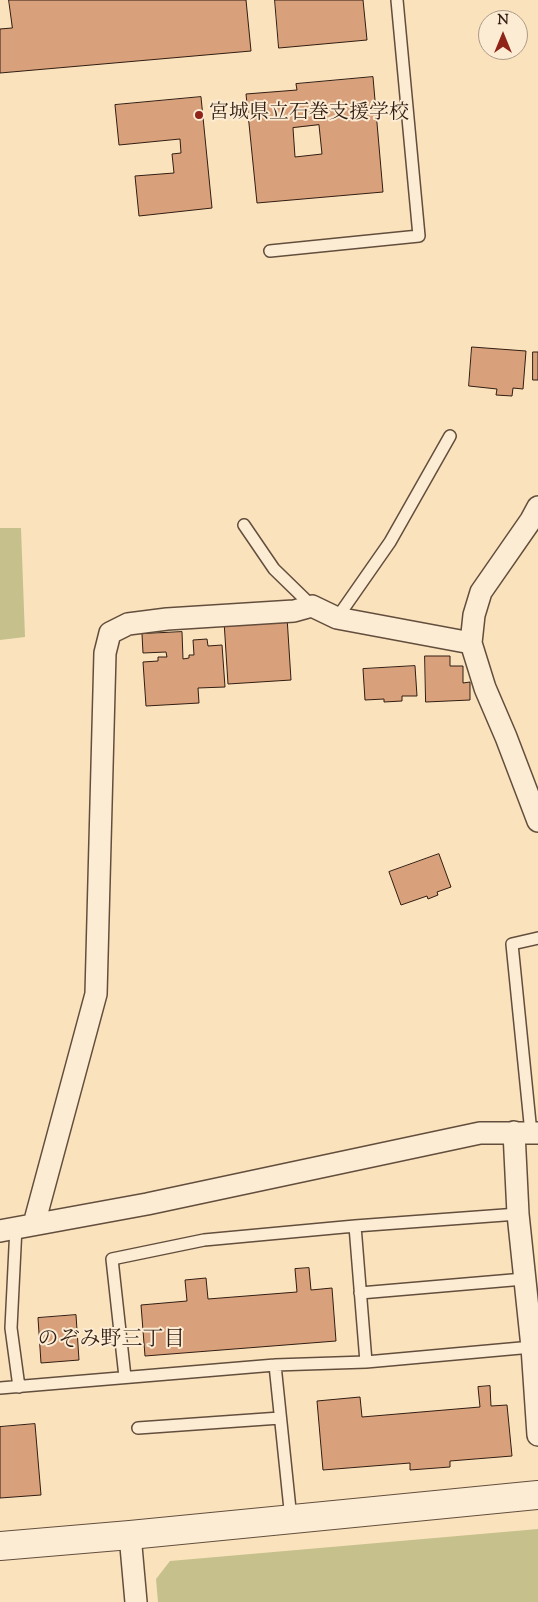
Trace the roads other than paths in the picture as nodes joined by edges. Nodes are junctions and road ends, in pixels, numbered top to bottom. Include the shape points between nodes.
1 (397, 0) edge
2 (270, 251) dead end
3 (450, 436) dead end
4 (538, 507) edge
5 (244, 525) dead end
6 (312, 606) junction
7 (337, 618) junction
8 (471, 643) junction
9 (538, 821) edge
10 (538, 938) edge
11 (528, 1133) edge
12 (518, 1214) junction
13 (355, 1226) junction
14 (16, 1227) edge
15 (524, 1280) junction
16 (360, 1293) junction
17 (5, 1328) edge
18 (532, 1347) junction
19 (366, 1362) junction
20 (275, 1365) junction
21 (125, 1377) junction
22 (19, 1387) junction
23 (0, 1388) edge
24 (280, 1418) junction
25 (138, 1428) dead end
26 (538, 1435) edge
27 (538, 1495) edge
28 (290, 1519) junction
29 (130, 1535) junction
30 (0, 1546) edge
31 (136, 1602) edge

1 - 2 lane via 419,236
3 - 7 lane via 390,542
4 - 8 street via 482,592 474,615
5 - 6 lane via 274,569
6 - 7 street
6 - 14 street via 294,611 128,624 110,633 105,653 96,994
7 - 8 street
8 - 9 street via 485,688
10 - 11 lane via 512,944
11 - 12 street
11 - 14 street via 480,1133 147,1204
12 - 13 lane
12 - 15 street
13 - 16 lane
13 - 21 lane via 204,1240 112,1258
14 - 17 lane
15 - 16 lane
15 - 18 street
16 - 19 lane
17 - 22 lane
18 - 19 lane
18 - 26 street
19 - 20 lane
20 - 21 lane
20 - 24 lane
21 - 22 lane
22 - 23 lane
24 - 25 lane
24 - 28 lane
27 - 28 street
28 - 29 street
29 - 30 street
29 - 31 street

